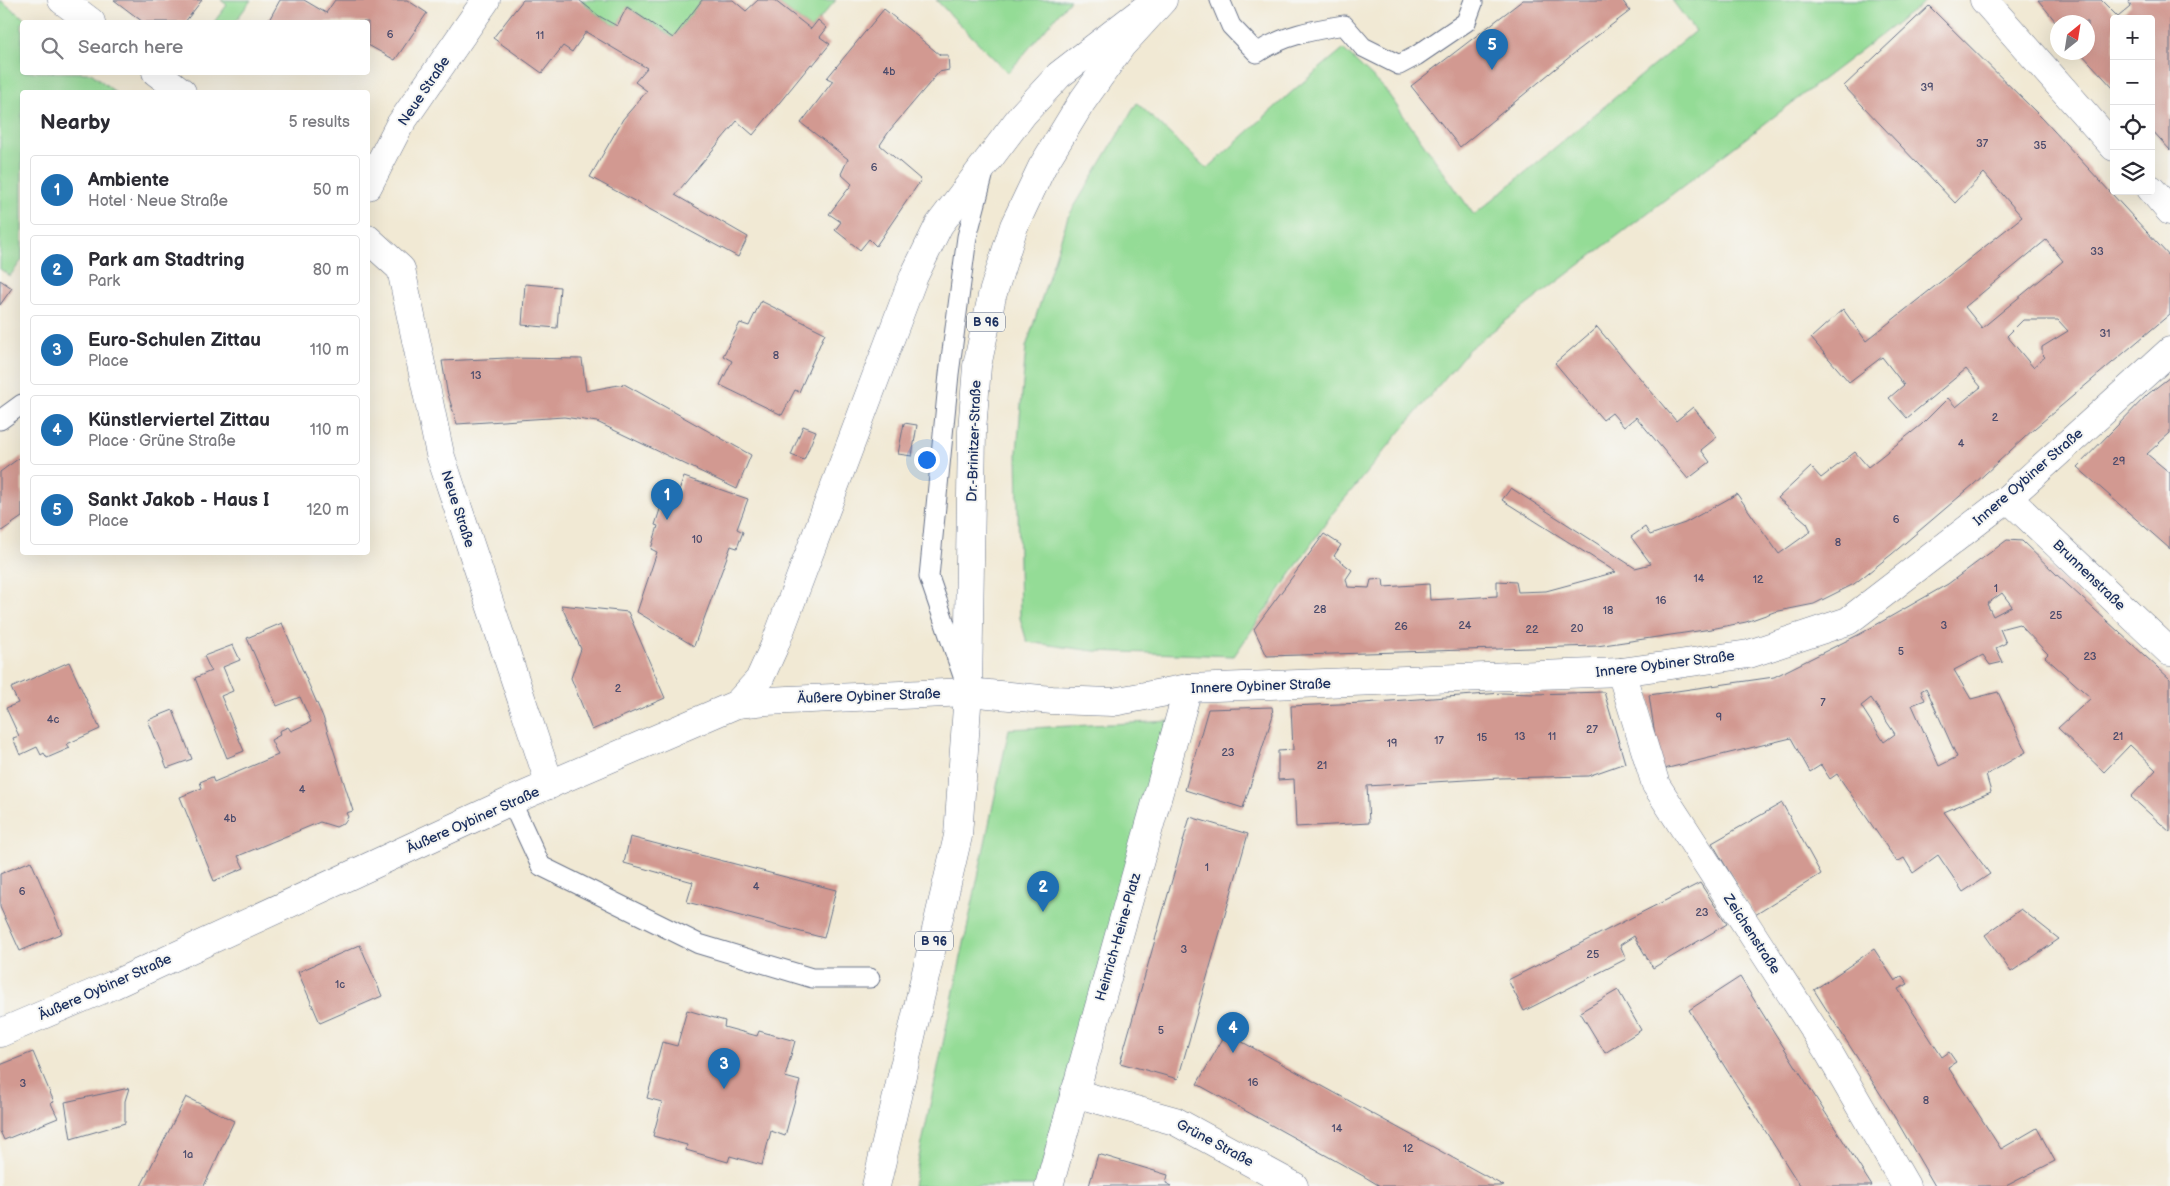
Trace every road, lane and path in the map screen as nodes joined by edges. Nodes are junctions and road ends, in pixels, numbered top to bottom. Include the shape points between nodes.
1 (62, 0) edge
2 (486, 0) edge
3 (1155, 0) edge
4 (1163, 0) edge
5 (1220, 0) edge
6 (1984, 0) edge
7 (1473, 4) dead end
8 (89, 20) edge
9 (160, 75) edge
10 (179, 90) edge
11 (2110, 142) edge
12 (989, 158) junction
13 (370, 182) edge
14 (2155, 194) edge
15 (2170, 211) edge
16 (370, 241) edge
17 (2170, 352) edge
18 (20, 405) edge
19 (0, 420) edge
20 (2008, 498) junction
21 (2170, 652) edge
22 (1621, 672) junction
23 (1188, 688) junction
24 (968, 692) junction
25 (738, 704) junction
26 (550, 785) junction
27 (511, 802) junction
28 (870, 978) dead end
29 (0, 1033) edge
30 (1074, 1093) junction
31 (876, 1186) edge
32 (1049, 1186) edge
33 (1294, 1186) edge
34 (1906, 1186) edge

1 - 8 street
2 - 13 street, Neue Straße via 400,126
3 - 12 street via 1059,75
4 - 24 street, Dr.-Brinitzer-Straße / B 96 via 1122,45 1042,166 1014,226 992,296 977,366 972,431
5 - 7 lane via 1231,26 1257,53 1273,42 1304,32 1344,25 1363,48 1400,65 1466,22
6 - 11 street
9 - 10 street
12 - 24 lane via 967,237 948,384 929,577
12 - 25 street via 939,225 914,276 774,647 759,680
14 - 15 street
16 - 26 street, Neue Straße via 402,269 440,454
17 - 20 street, Innere Oybiner Straße
18 - 19 lane
20 - 21 street, Brunnenstraße
20 - 22 street, Innere Oybiner Straße via 1848,621 1749,654
22 - 23 street, Innere Oybiner Straße
22 - 34 street, Zeichenstraße via 1656,785 1829,1053
23 - 24 street, Innere Oybiner Straße via 1113,702
23 - 30 street, Heinrich-Heine-Platz
24 - 25 street, Äußere Oybiner Straße
24 - 31 street, B 96 via 958,836
25 - 26 street, Äußere Oybiner Straße
26 - 27 street, Äußere Oybiner Straße
27 - 28 lane via 541,866 698,944 812,978
27 - 29 street, Äußere Oybiner Straße via 113,985
30 - 32 street, Heinrich-Heine-Platz
30 - 33 street, Grüne Straße via 1175,1121

